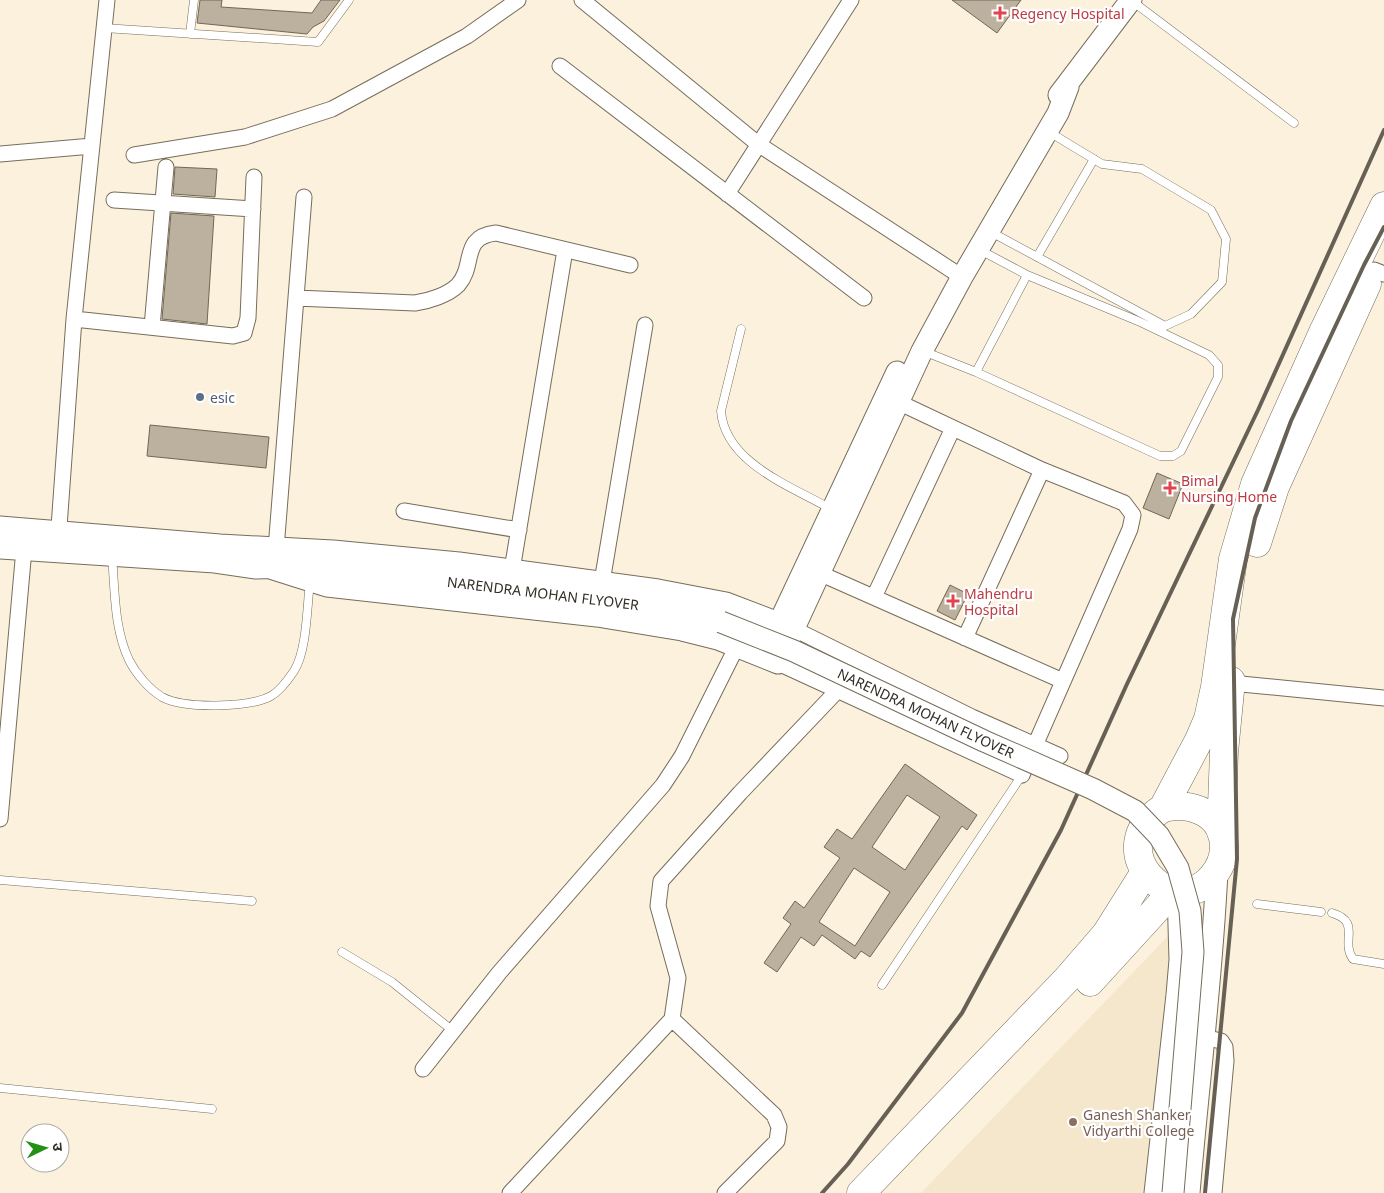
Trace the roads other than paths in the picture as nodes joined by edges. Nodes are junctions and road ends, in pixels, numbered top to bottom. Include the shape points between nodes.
1 (107, 0) edge
2 (194, 0) edge
3 (349, 0) edge
4 (518, 0) edge
5 (582, 0) edge
6 (852, 0) edge
7 (1131, 0) edge
8 (104, 28) junction
9 (190, 34) junction
10 (560, 66) dead end
11 (1068, 86) junction
12 (1294, 123) dead end
13 (1048, 131) junction
14 (758, 144) junction
15 (92, 146) junction
16 (0, 154) edge
17 (134, 154) dead end
18 (1094, 159) junction
19 (166, 167) dead end
20 (254, 177) dead end
21 (727, 194) junction
22 (304, 198) dead end
23 (114, 200) dead end
24 (163, 205) junction
25 (1384, 206) edge
26 (253, 209) junction
27 (989, 231) junction
28 (978, 249) junction
29 (565, 250) junction
30 (1037, 257) junction
31 (1381, 264) edge
32 (630, 265) dead end
33 (956, 274) junction
34 (1027, 275) junction
35 (296, 298) junction
36 (864, 298) dead end
37 (74, 319) junction
38 (645, 325) dead end
39 (152, 327) junction
40 (741, 329) dead end
41 (922, 350) junction
42 (976, 372) junction
43 (898, 402) junction
44 (953, 428) junction
45 (1042, 470) junction
46 (831, 509) junction
47 (404, 512) dead end
48 (0, 526) edge
49 (519, 530) junction
50 (58, 542) junction
51 (0, 548) edge
52 (24, 549) junction
53 (112, 556) junction
54 (272, 558) junction
55 (512, 570) junction
56 (820, 573) junction
57 (315, 574) junction
58 (602, 582) junction
59 (874, 597) junction
60 (786, 626) junction
61 (965, 638) junction
62 (737, 646) junction
63 (771, 660) junction
64 (1063, 681) junction
65 (1231, 683) junction
66 (838, 690) junction
67 (1384, 698) edge
68 (1035, 745) junction
69 (1060, 756) dead end
70 (1022, 775) junction
71 (1163, 808) junction
72 (0, 819) edge
73 (1221, 832) junction
74 (1217, 871) junction
75 (1145, 872) junction
76 (0, 880) edge
77 (1176, 891) junction
78 (252, 901) dead end
79 (1257, 904) dead end
80 (1321, 912) dead end
81 (1332, 913) dead end
82 (342, 952) dead end
83 (1384, 964) edge
84 (882, 984) dead end
85 (672, 1019) junction
86 (453, 1032) junction
87 (1203, 1037) junction
88 (423, 1069) dead end
89 (0, 1088) edge
90 (212, 1109) dead end
91 (510, 1193) edge
92 (725, 1193) edge
93 (861, 1193) edge
94 (883, 1193) edge
95 (1155, 1193) edge
96 (1173, 1193) edge
97 (1189, 1193) edge
98 (1214, 1193) edge

1 - 8 street
2 - 9 lane
3 - 9 lane via 318,42
4 - 17 street via 467,36 332,109 245,137
5 - 14 street
6 - 14 street
7 - 11 main road
7 - 12 lane
8 - 9 lane
8 - 15 street
10 - 21 street
11 - 13 main road
11 - 33 main road via 1050,105
13 - 18 lane
13 - 27 main road
14 - 21 street
14 - 33 street
15 - 16 street
15 - 37 street
18 - 30 lane
18 - 30 lane via 1102,164 1142,169 1211,210 1226,239 1222,282 1191,314 1165,326
19 - 24 street
20 - 26 street
21 - 36 street
22 - 35 street
23 - 24 street
24 - 26 street
24 - 39 street
25 - 71 highway via 1255,484 1234,559 1208,719
26 - 39 street via 248,318 244,333 233,336
27 - 28 main road
27 - 30 lane
28 - 33 main road
28 - 34 lane
29 - 32 street
29 - 35 street via 496,233 484,235 474,244 457,286 427,301
29 - 49 street
31 - 65 highway via 1275,487 1243,600
33 - 41 main road
33 - 46 main road via 884,397
34 - 42 lane
34 - 42 lane via 1138,321 1209,355 1218,365 1218,378 1181,451 1174,456 1160,456
35 - 54 street
37 - 39 street
37 - 50 street
38 - 58 street
40 - 46 lane via 720,411 730,440 745,460
41 - 42 lane
41 - 43 main road
43 - 44 street
43 - 56 main road
44 - 45 street
44 - 59 street
45 - 61 street
45 - 64 street via 1124,503 1133,515 1130,529
46 - 60 main road
47 - 49 street
48 - 50 main road
49 - 55 street
50 - 52 main road
50 - 53 main road
50 - 54 main road via 250,545
51 - 52 main road
52 - 72 street
53 - 54 main road
53 - 57 lane via 120,638 130,662 146,684 163,697 181,702 240,704 261,701 280,689 295,669 301,652
54 - 55 main road via 333,551
54 - 57 main road, NARENDRA MOHAN FLYOVER
55 - 58 main road
56 - 59 street
56 - 60 main road
57 - 62 main road via 327,586 597,616 682,630
57 - 96 main road, NARENDRA MOHAN FLYOVER, bridge via 672,610 721,622 794,651 1135,811 1158,836 1178,868 1190,911 1193,952
58 - 60 main road via 726,603
59 - 61 street
60 - 63 main road
60 - 68 street
61 - 64 street
62 - 63 main road
62 - 86 street via 682,756 663,785 499,973
63 - 66 street
64 - 68 street
65 - 67 street
65 - 73 highway
66 - 70 street
66 - 85 street via 660,881 658,906 678,978
68 - 69 street
68 - 70 street
70 - 84 lane
71 - 73 highway via 1176,804 1190,805 1214,820
71 - 75 highway via 1144,824 1139,836 1137,848
73 - 74 highway via 1223,858
74 - 77 highway via 1200,887
74 - 87 main road via 1213,962
75 - 77 highway via 1162,887
75 - 93 highway via 1115,922 1087,957
76 - 78 lane
77 - 94 highway via 1069,1005
77 - 95 main road via 1180,960
79 - 80 lane
81 - 83 lane via 1343,916 1349,924 1349,952 1353,959
82 - 86 lane via 392,982
85 - 91 street
85 - 92 street via 774,1115 779,1127 777,1141
86 - 88 street
87 - 97 main road
87 - 98 street via 1221,1041 1225,1047
89 - 90 lane

